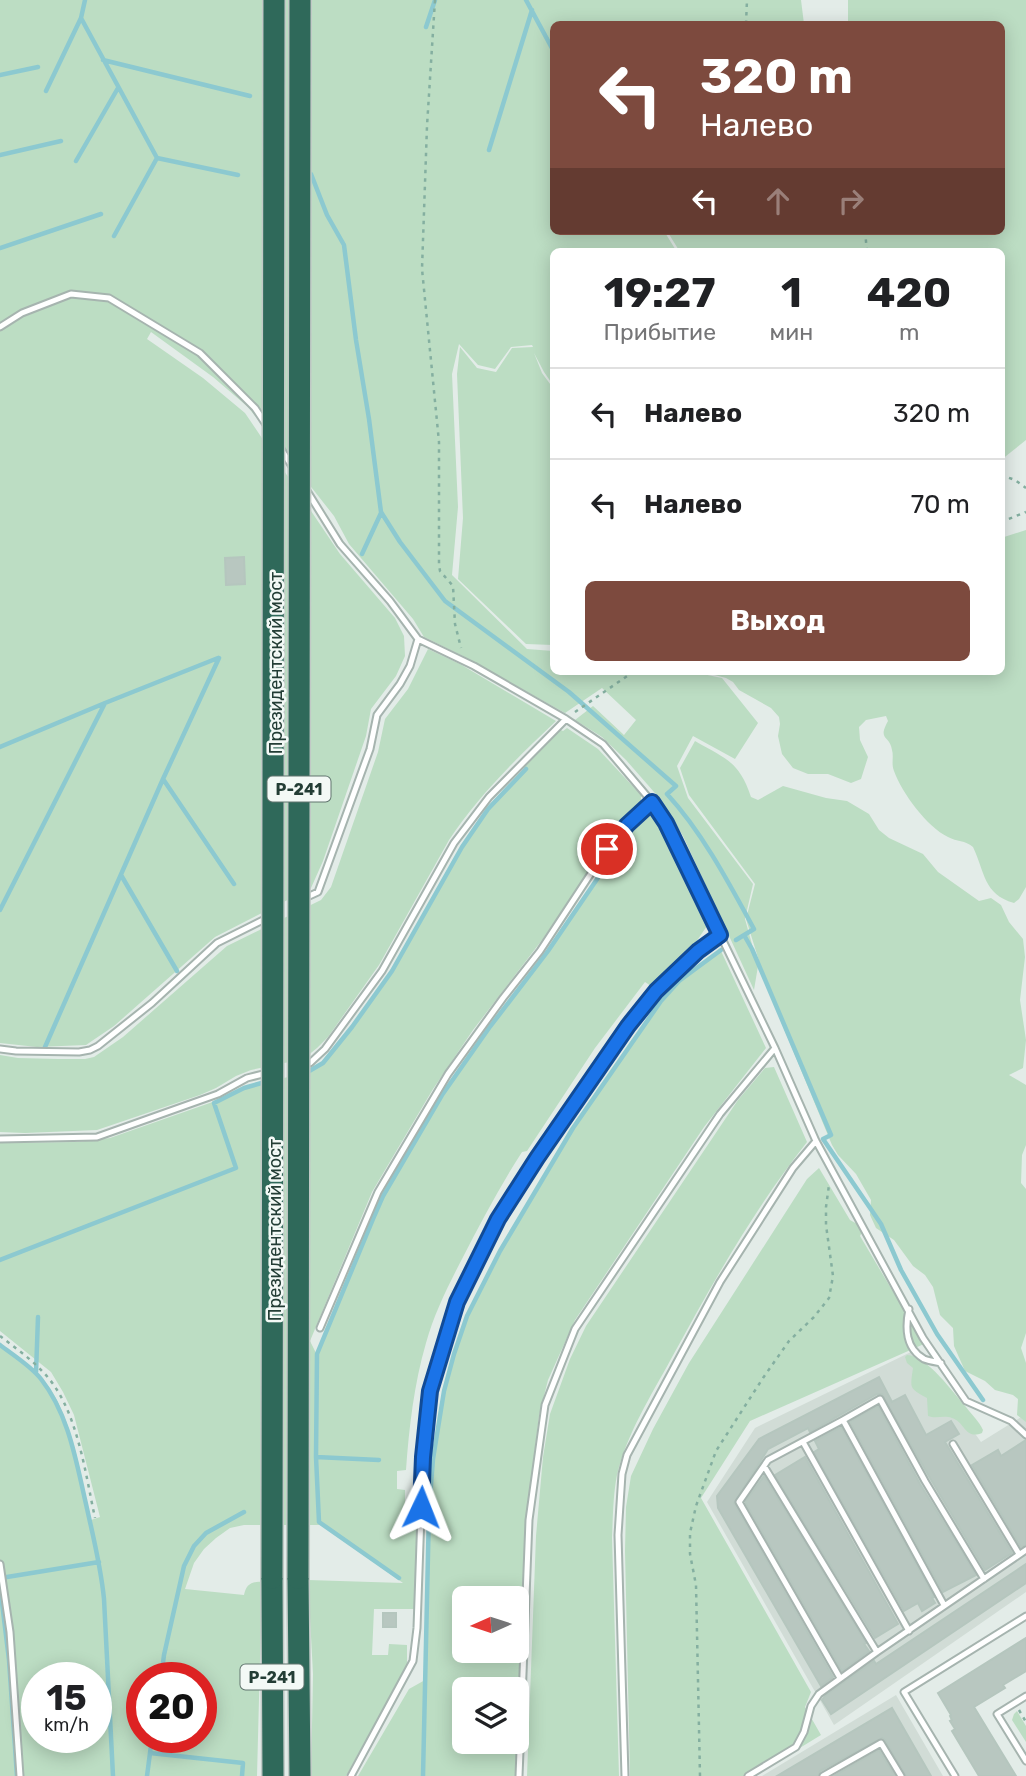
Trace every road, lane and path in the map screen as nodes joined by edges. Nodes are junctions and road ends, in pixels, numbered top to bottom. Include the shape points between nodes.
1 (274, 0) edge
2 (300, 0) edge
3 (435, 0) edge
4 (747, 0) edge
5 (746, 21) edge
6 (0, 327) edge
7 (1005, 476) edge
8 (1026, 488) edge
9 (1026, 512) edge
10 (1005, 520) edge
11 (418, 639) junction
12 (464, 661) junction
13 (629, 675) edge
14 (566, 719) junction
15 (652, 802) junction
16 (295, 903) dead end
17 (284, 909) dead end
18 (720, 935) junction
19 (775, 1048) junction
20 (0, 1049) edge
21 (295, 1068) dead end
22 (276, 1071) dead end
23 (0, 1139) edge
24 (816, 1141) junction
25 (831, 1168) junction
26 (909, 1309) junction
27 (320, 1328) dead end
28 (0, 1336) edge
29 (941, 1363) junction
30 (843, 1420) junction
31 (1026, 1435) edge
32 (803, 1441) junction
33 (953, 1444) dead end
34 (764, 1466) junction
35 (95, 1518) dead end
36 (1026, 1550) edge
37 (1019, 1554) junction
38 (0, 1564) edge
39 (984, 1579) junction
40 (944, 1605) junction
41 (1026, 1616) edge
42 (909, 1630) junction
43 (877, 1652) junction
44 (840, 1678) junction
45 (1026, 1696) edge
46 (1026, 1761) edge
47 (20, 1776) edge
48 (273, 1776) edge
49 (300, 1776) edge
50 (351, 1776) edge
51 (519, 1776) edge
52 (625, 1776) edge
53 (700, 1776) edge
54 (748, 1776) edge
55 (823, 1776) edge
56 (901, 1776) edge
57 (955, 1776) edge

1 - 48 highway, Президентский мост / Р-241, bridge
2 - 49 highway, Президентский мост / Р-241, bridge
3 - 12 path via 422,269 439,442 439,565 453,586 455,624
4 - 5 path
6 - 11 lane via 71,294 109,298 200,353 256,408 340,544
7 - 8 path
9 - 10 path
11 - 12 lane
11 - 16 lane via 410,666 377,715 370,749 318,892
12 - 14 lane
13 - 14 path
14 - 15 lane via 603,744
14 - 21 lane via 489,797 454,843 382,971 326,1049 310,1063
15 - 18 lane
15 - 27 lane via 607,849 540,951 448,1074 378,1192
17 - 20 lane via 217,943 152,1003 90,1050
18 - 19 lane
18 - 50 lane via 656,991 613,1046 498,1219 457,1302 430,1391 413,1661
19 - 24 lane
19 - 51 lane via 720,1114 575,1329 545,1405 529,1520
22 - 23 lane via 97,1137
24 - 25 lane
24 - 52 lane via 793,1168 720,1283 627,1455 618,1535
25 - 26 lane
25 - 53 path via 826,1207 833,1276 829,1298 789,1341 716,1451 690,1533 696,1585
26 - 29 lane
26 - 29 lane via 906,1331 911,1347 924,1359
28 - 35 path via 55,1386 77,1438
29 - 31 lane via 966,1401 1011,1421
30 - 32 lane
30 - 39 lane via 880,1399
30 - 40 lane
32 - 34 lane
32 - 42 lane
33 - 37 lane
34 - 43 lane
34 - 44 lane via 739,1502
36 - 37 lane
37 - 39 lane
38 - 47 lane via 10,1632
39 - 40 lane
40 - 42 lane
41 - 57 lane via 904,1692
42 - 43 lane
43 - 44 lane
44 - 54 lane via 811,1706 796,1747
45 - 46 lane via 997,1714
55 - 56 lane via 881,1743

